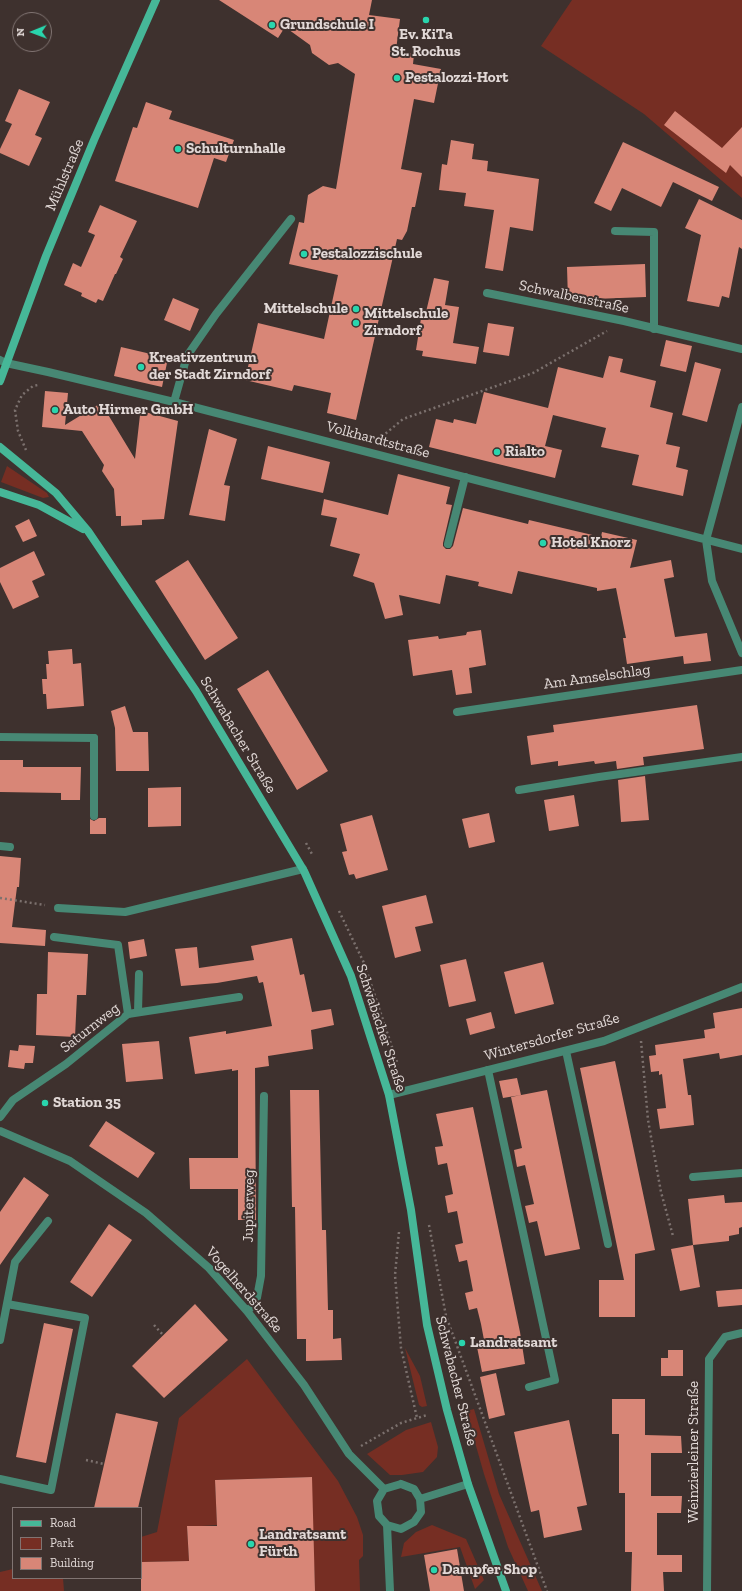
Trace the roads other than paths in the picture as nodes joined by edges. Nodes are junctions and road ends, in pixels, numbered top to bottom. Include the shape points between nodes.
1 (156, 0) edge
2 (291, 219) dead end
3 (615, 231) dead end
4 (487, 293) dead end
5 (654, 329) junction
6 (742, 349) edge
7 (3, 362) edge
8 (0, 381) edge
9 (174, 402) junction
10 (742, 407) edge
11 (0, 447) edge
12 (465, 477) junction
13 (1, 493) edge
14 (88, 531) junction
15 (706, 540) junction
16 (448, 544) dead end
17 (742, 549) edge
18 (742, 653) edge
19 (742, 670) edge
20 (457, 712) dead end
21 (0, 738) edge
22 (742, 757) edge
23 (519, 790) dead end
24 (94, 816) dead end
25 (0, 846) edge
26 (10, 846) dead end
27 (303, 869) junction
28 (58, 908) road end
29 (54, 936) dead end
30 (139, 974) dead end
31 (742, 987) edge
32 (239, 997) dead end
33 (138, 1012) junction
34 (128, 1014) junction
35 (566, 1050) junction
36 (488, 1070) junction
37 (390, 1095) junction
38 (264, 1096) dead end
39 (0, 1117) edge
40 (0, 1131) edge
41 (742, 1172) edge
42 (693, 1177) dead end
43 (48, 1221) dead end
44 (608, 1244) dead end
45 (7, 1304) junction
46 (247, 1312) junction
47 (742, 1333) edge
48 (0, 1340) edge
49 (529, 1387) dead end
50 (0, 1479) edge
51 (468, 1484) junction
52 (384, 1489) junction
53 (420, 1499) junction
54 (387, 1525) junction
55 (390, 1591) edge
56 (506, 1591) edge
57 (707, 1591) edge

1 - 7 street, Mühlstraße via 94,140
2 - 9 street via 216,314 187,356
3 - 5 street via 654,232
4 - 5 street, Schwalbenstraße
5 - 6 street, Schwalbenstraße
7 - 8 street, Mühlstraße
7 - 9 street, Volkhardtstraße
9 - 12 street, Volkhardtstraße
10 - 15 street
11 - 14 street, Schwabacher Straße via 56,493
12 - 15 street, Volkhardtstraße
12 - 16 street
13 - 14 street, Schwabacher Straße via 39,505
14 - 27 street, Schwabacher Straße via 196,691
15 - 17 street, Volkhardtstraße
15 - 18 street via 712,581
19 - 20 street, Am Amselschlag
21 - 24 street via 94,738
22 - 23 street
25 - 26 street
27 - 28 street via 125,912
27 - 37 street, Schwabacher Straße via 351,976
29 - 34 street via 118,945
30 - 33 street
31 - 35 street, Wintersdorfer Straße via 604,1041
32 - 33 street, Saturnweg
33 - 34 street, Saturnweg
34 - 39 street, Saturnweg via 66,1064 13,1100
35 - 36 street, Wintersdorfer Straße
35 - 44 street
36 - 37 street, Wintersdorfer Straße
36 - 49 street via 555,1380
37 - 51 street, Schwabacher Straße via 411,1210 427,1325
38 - 46 street, Jupiterweg via 261,1276 256,1303
40 - 46 street, Vogelherdstraße via 70,1161 146,1213 209,1268
41 - 42 street
43 - 45 street via 15,1262
45 - 48 street
45 - 50 street via 85,1318 51,1490
46 - 52 street, Vogelherdstraße via 304,1385 349,1454
47 - 57 street, Weinzierleiner Straße via 725,1337 708,1359
51 - 53 street
51 - 56 street, Schwabacher Straße
52 - 53 street via 401,1484 414,1489
52 - 54 street via 377,1501 379,1516
53 - 54 street via 421,1512 414,1522 401,1529
54 - 55 street

